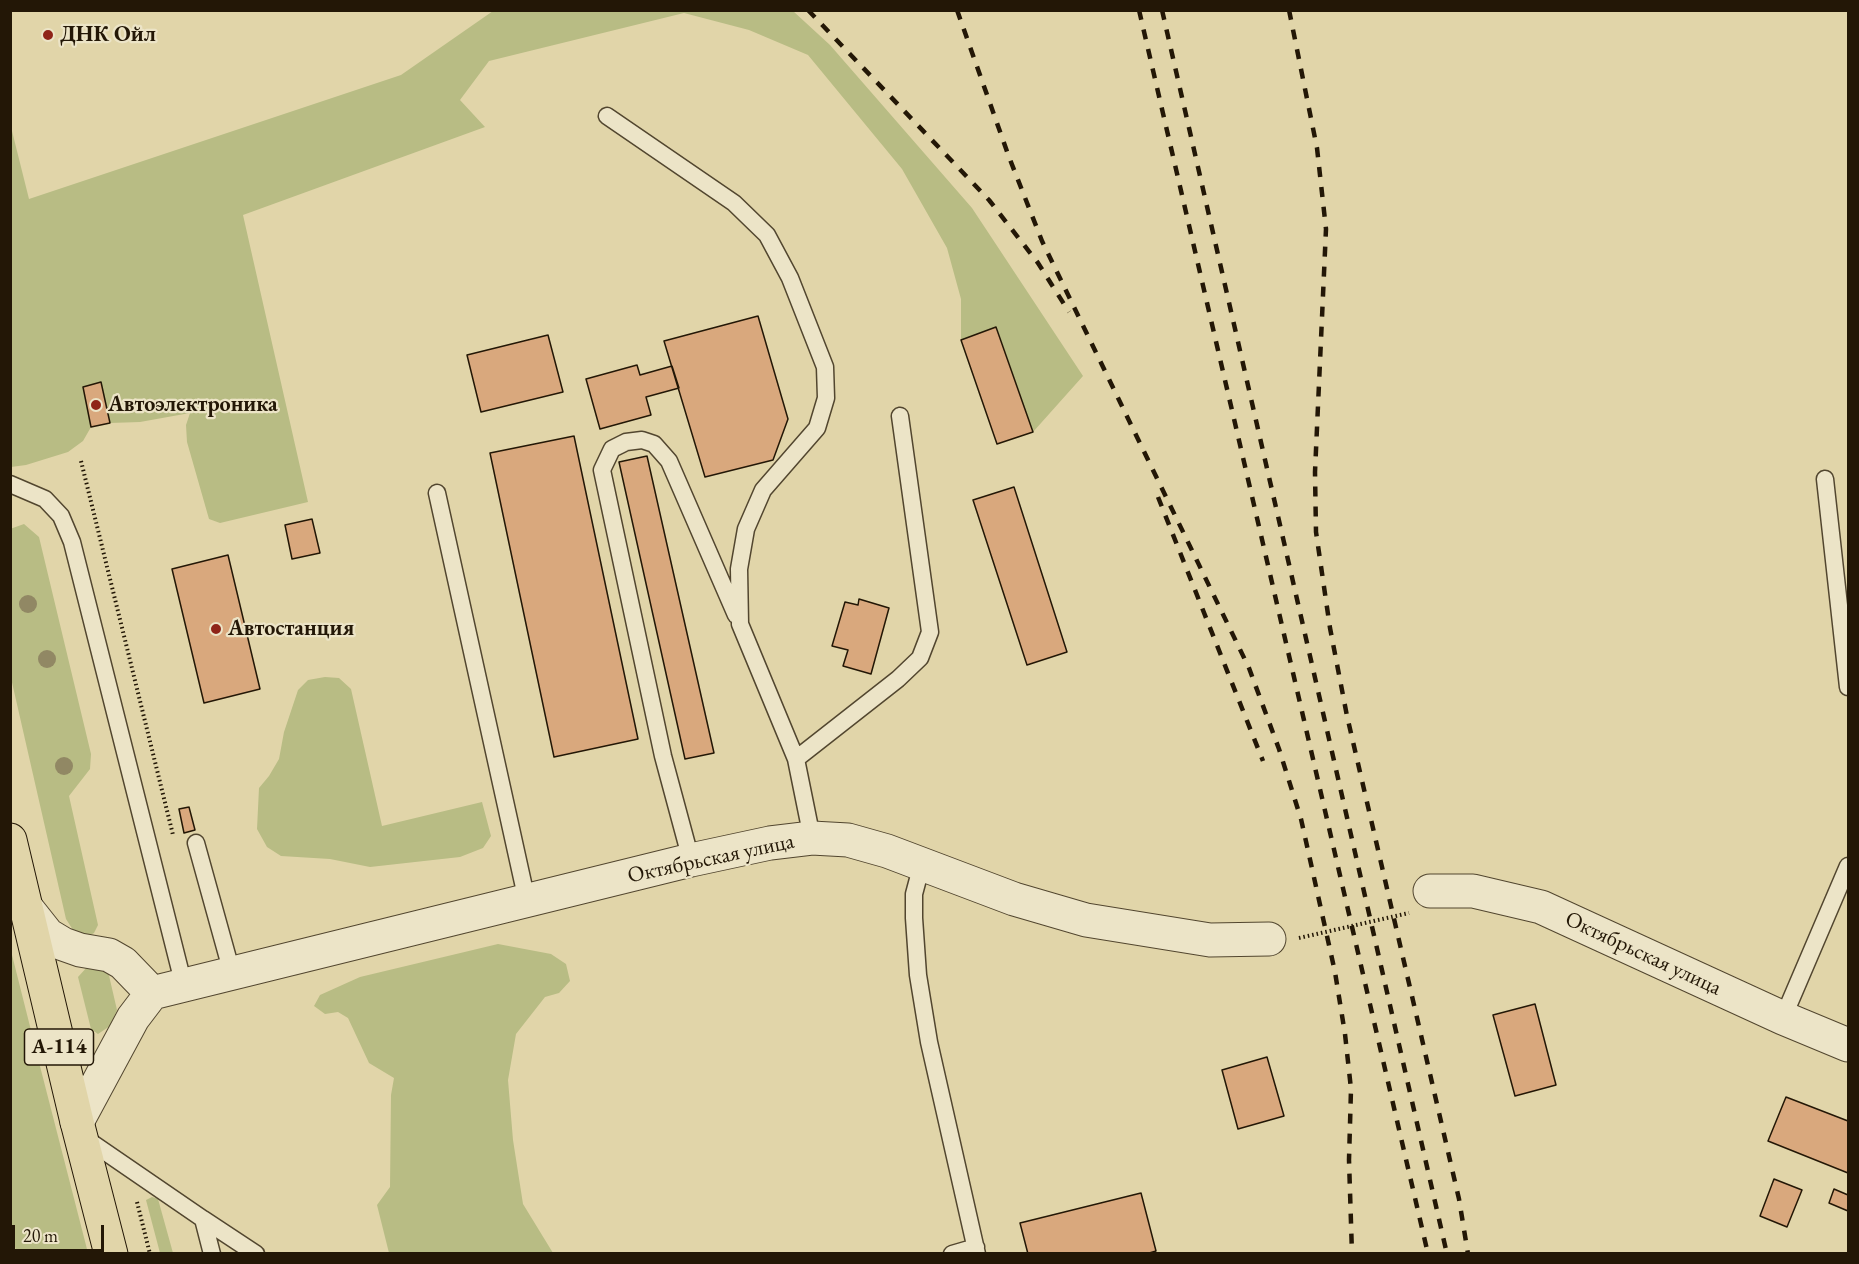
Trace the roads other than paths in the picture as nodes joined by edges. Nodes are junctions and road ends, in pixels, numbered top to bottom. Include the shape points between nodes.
1 (607, 116) dead end
2 (900, 416) dead end
3 (1825, 479) dead end
4 (16, 489) edge
5 (437, 493) dead end
6 (740, 624) junction
7 (1848, 687) edge
8 (796, 759) junction
9 (812, 838) junction
10 (10, 840) edge
11 (196, 843) road end
12 (691, 860) junction
13 (922, 864) junction
14 (1848, 866) edge
15 (1430, 891) road end
16 (527, 901) junction
17 (25, 906) junction
18 (1269, 939) road end
19 (232, 973) junction
20 (183, 986) junction
21 (152, 993) junction
22 (1783, 1018) junction
23 (1848, 1045) edge
24 (79, 1128) junction
25 (203, 1219) junction
26 (976, 1250) edge
27 (111, 1254) edge
28 (212, 1254) edge
29 (256, 1254) edge
30 (952, 1254) edge

1 - 6 lane via 734,203 767,235 790,278 825,367 826,398 817,428 763,490 746,529 739,569
2 - 8 lane via 930,632 920,658 898,679
3 - 7 lane
4 - 20 lane via 45,499 61,516 72,542
5 - 16 lane
6 - 8 lane
6 - 12 lane via 669,460 654,444 642,440 612,449 602,470 663,756
8 - 9 lane
9 - 12 street, Октябрьская улица
9 - 13 street, Октябрьская улица via 848,840
10 - 17 highway, А-114
11 - 19 lane
12 - 16 street, Октябрьская улица
13 - 18 street, Октябрьская улица via 1014,899 1086,920 1210,940
13 - 26 lane via 914,918 918,975 928,1042
14 - 22 lane
15 - 22 street, Октябрьская улица via 1473,891 1541,907
16 - 19 street, Октябрьская улица
17 - 21 street via 48,935 80,950 109,955 123,963
17 - 24 highway, А-114
19 - 20 street, Октябрьская улица
20 - 21 street, Октябрьская улица
21 - 24 street via 133,1018
22 - 23 street, Октябрьская улица
24 - 25 lane
24 - 27 highway, А-114
25 - 28 lane
25 - 29 lane
26 - 30 lane

